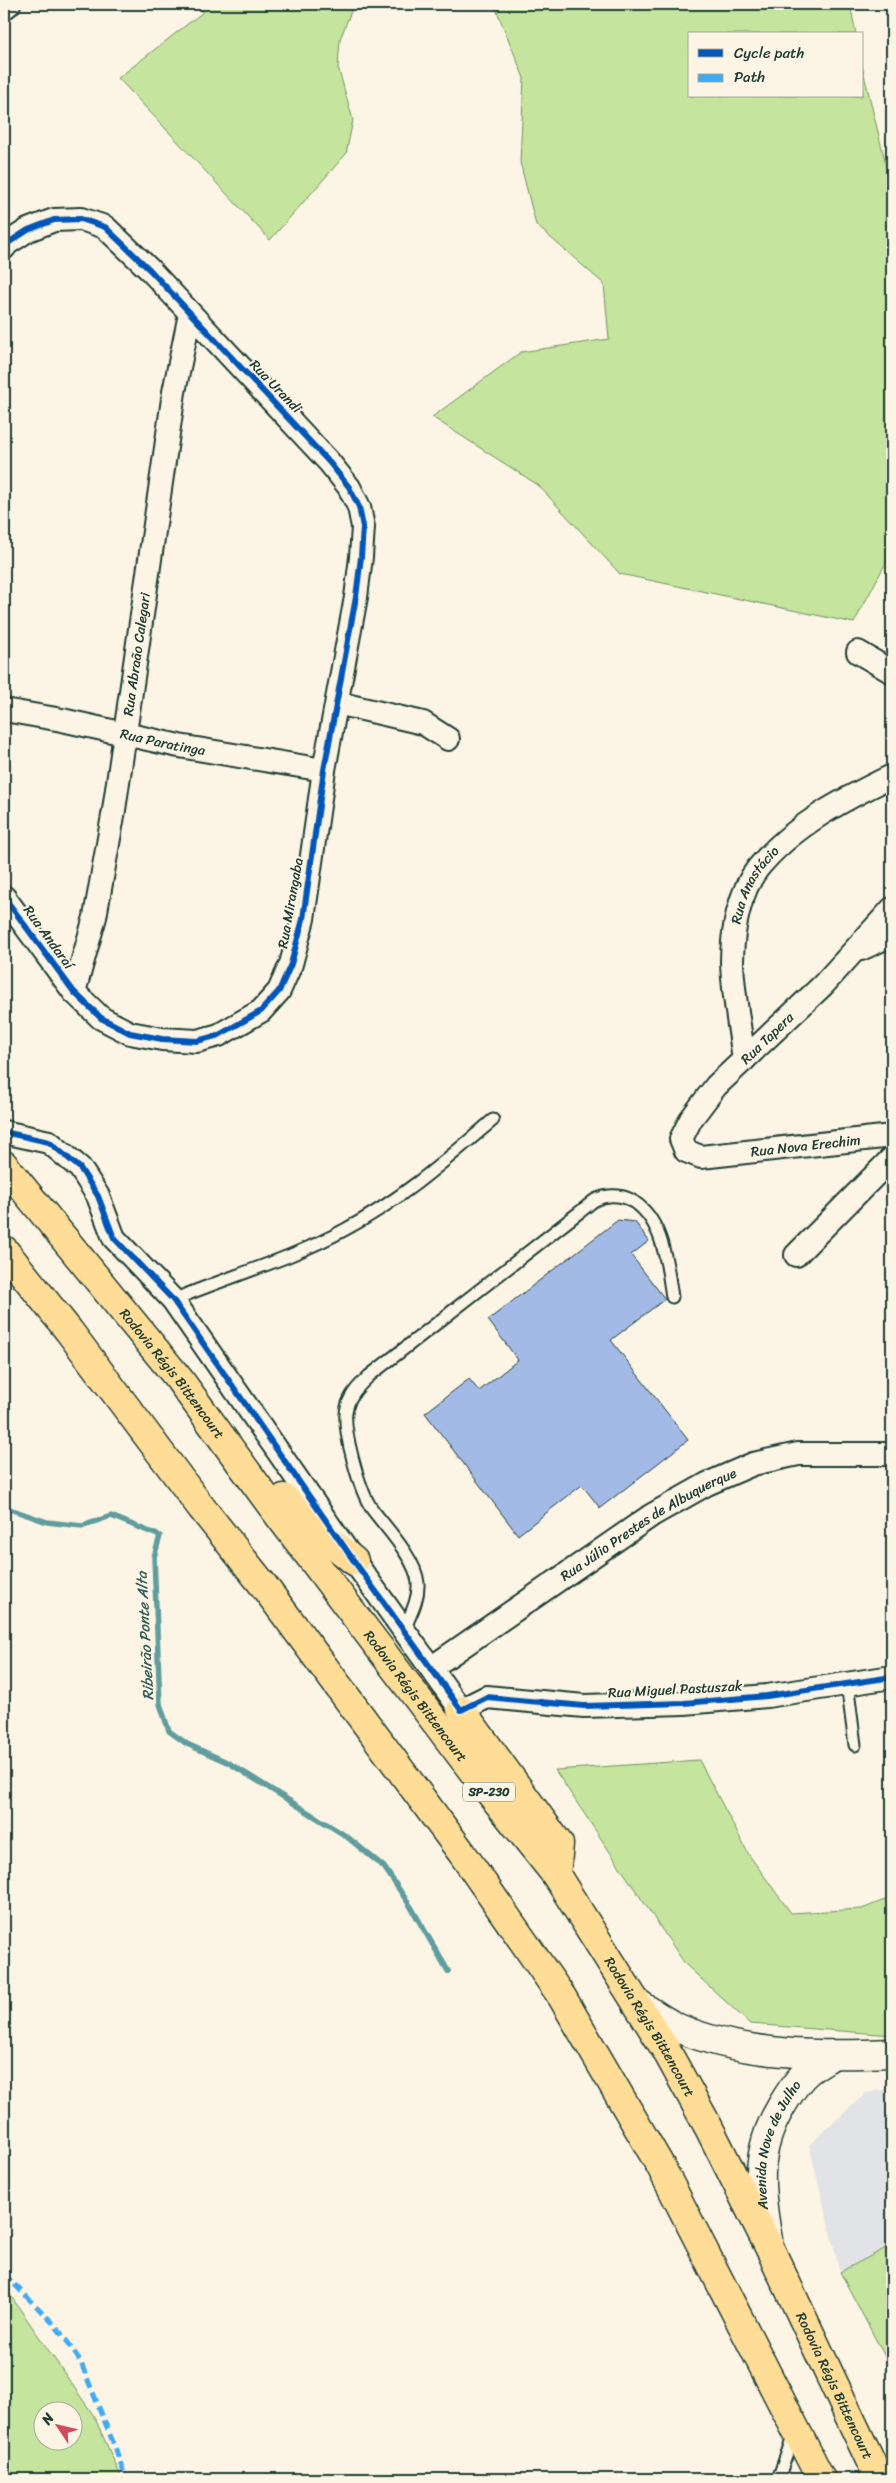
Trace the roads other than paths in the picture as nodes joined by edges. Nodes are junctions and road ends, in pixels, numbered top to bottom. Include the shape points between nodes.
1 (9, 4) edge
2 (4, 8) edge
3 (4, 248) edge
4 (190, 314) junction
5 (858, 652) dead end
6 (892, 672) edge
7 (337, 703) junction
8 (4, 710) edge
9 (125, 733) junction
10 (448, 738) dead end
11 (324, 770) junction
12 (892, 776) edge
13 (4, 897) edge
14 (892, 909) edge
15 (892, 935) edge
16 (854, 953) junction
17 (74, 992) junction
18 (744, 1060) junction
19 (493, 1120) dead end
20 (4, 1132) edge
21 (892, 1136) edge
22 (717, 1155) joint
23 (892, 1158) edge
24 (4, 1165) edge
25 (4, 1250) edge
26 (796, 1255) dead end
27 (672, 1297) dead end
28 (173, 1300) junction
29 (179, 1379) junction
30 (892, 1454) edge
31 (354, 1561) junction
32 (404, 1630) junction
33 (431, 1668) junction
34 (892, 1677) edge
35 (847, 1684) junction
36 (461, 1710) junction
37 (855, 1745) dead end
38 (556, 1875) junction
39 (636, 2002) junction
40 (892, 2053) edge
41 (831, 2056) junction
42 (771, 2251) junction
43 (796, 2430) junction
44 (778, 2479) edge
45 (821, 2479) edge
46 (879, 2479) edge

1 - 2 street
3 - 4 street, Rua Urandi via 28,230 54,220 81,219 105,227
4 - 7 street, Rua Urandi via 329,462 349,487 359,507 364,527 361,558
4 - 9 street, Rua Abraão Calegari via 174,392
5 - 6 street
7 - 10 street via 423,723
7 - 11 street, Rua Mirangaba
8 - 9 street, Rua Paratinga
9 - 11 street, Rua Paratinga via 179,746
9 - 17 street, Rua Abraão Calegari via 95,917
11 - 17 street, Rua Mirangaba via 303,919 291,964 279,991 261,1011 219,1035 197,1041 162,1039 130,1033 101,1018
12 - 18 street, Rua Anastácio via 836,804 805,826 770,855 748,884 740,906 732,962
13 - 17 street, Rua Andaraí
14 - 16 street, Rua Tapera
15 - 16 street
16 - 18 street, Rua Tapera
18 - 22 street, Rua Tapera via 716,1086 681,1139 682,1145 694,1156
19 - 28 lane via 419,1183 345,1230 308,1248
20 - 28 street via 49,1142 80,1168 98,1196 114,1238
21 - 22 street, Rua Nova Erechim
23 - 26 street
24 - 29 highway, Rodovia Régis Bittencourt / SP-230
25 - 43 highway via 264,1586 462,1852 562,1997 661,2167
27 - 32 lane via 663,1250 649,1214 623,1196 608,1196 596,1200 577,1214 376,1371 354,1392 346,1408 346,1427 360,1486 371,1508 412,1565 418,1581 417,1599
28 - 31 street
29 - 31 highway via 280,1494 309,1524
29 - 38 highway, Rodovia Régis Bittencourt / SP-230 via 469,1766
30 - 33 street, Rua Júlio Prestes de Albuquerque via 798,1454 753,1464 707,1484 652,1514
31 - 32 street
32 - 33 street
33 - 36 street
34 - 35 street, Rua Miguel Pastuszak
35 - 36 street, Rua Miguel Pastuszak via 768,1696 684,1703 584,1706 487,1697
35 - 37 lane
36 - 38 highway via 559,1844
38 - 39 highway, Rodovia Régis Bittencourt / SP-230
39 - 41 main road via 678,2028 712,2039
39 - 42 highway, Rodovia Régis Bittencourt / SP-230 via 709,2128
40 - 41 main road
41 - 42 main road, Avenida Nove de Julho via 805,2073 788,2094 773,2120 762,2150 760,2184
42 - 46 highway, Rodovia Régis Bittencourt / SP-230
43 - 44 lane
43 - 45 highway

